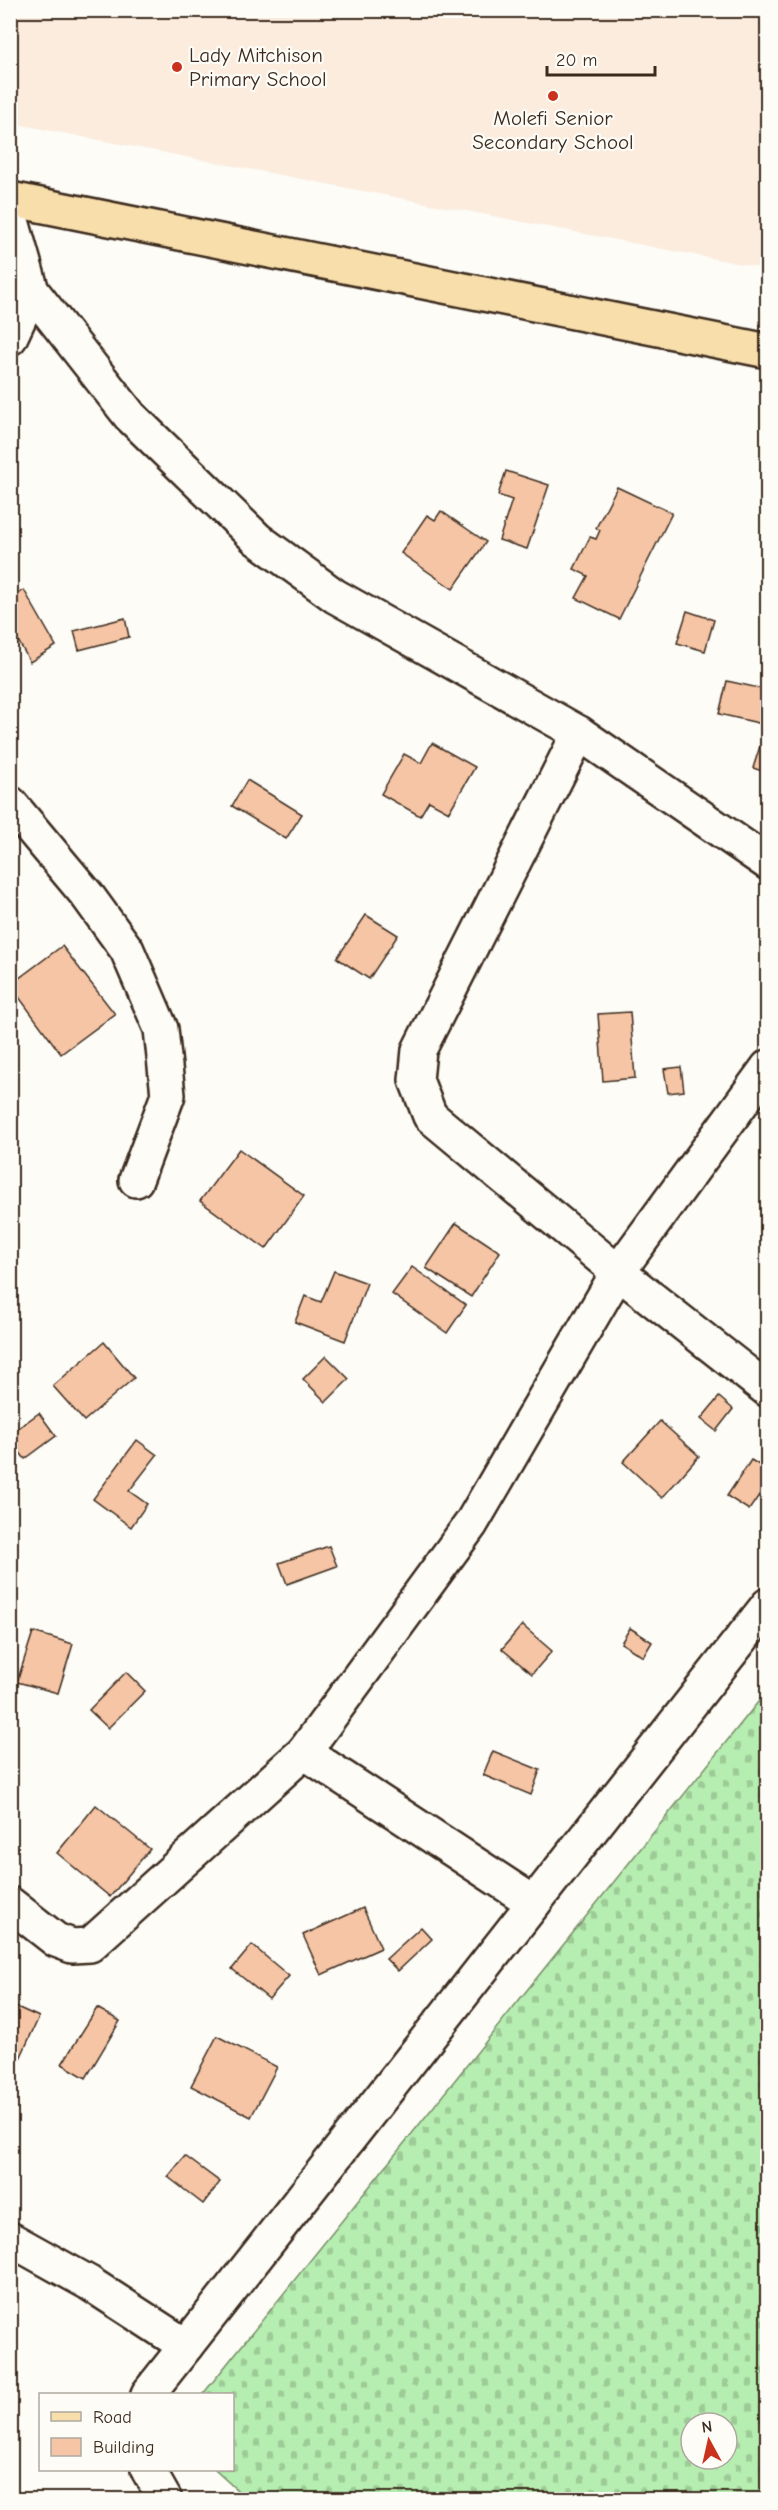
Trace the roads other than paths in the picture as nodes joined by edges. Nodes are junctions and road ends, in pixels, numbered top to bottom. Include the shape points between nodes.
1 (10, 199) edge
2 (10, 214) edge
3 (32, 291) junction
4 (10, 338) edge
5 (768, 351) edge
6 (579, 733) junction
7 (10, 803) edge
8 (768, 863) edge
9 (768, 1067) edge
10 (136, 1180) dead end
11 (618, 1272) junction
12 (768, 1390) edge
13 (768, 1605) edge
14 (304, 1752) junction
15 (534, 1903) junction
16 (10, 1904) edge
17 (10, 2239) edge
18 (186, 2346) junction
19 (149, 2393) edge

1 - 5 main road
2 - 3 street
3 - 4 street
3 - 6 street via 130,416 257,539 335,596
6 - 8 street
6 - 11 street via 419,1050 416,1080 430,1116
7 - 10 street via 127,950 161,1029 168,1095
9 - 11 street
11 - 12 street
11 - 14 street via 471,1524
13 - 15 street
14 - 15 street
14 - 16 street via 90,1945 72,1946 56,1940
15 - 18 street
17 - 18 street via 89,2283
18 - 19 street

